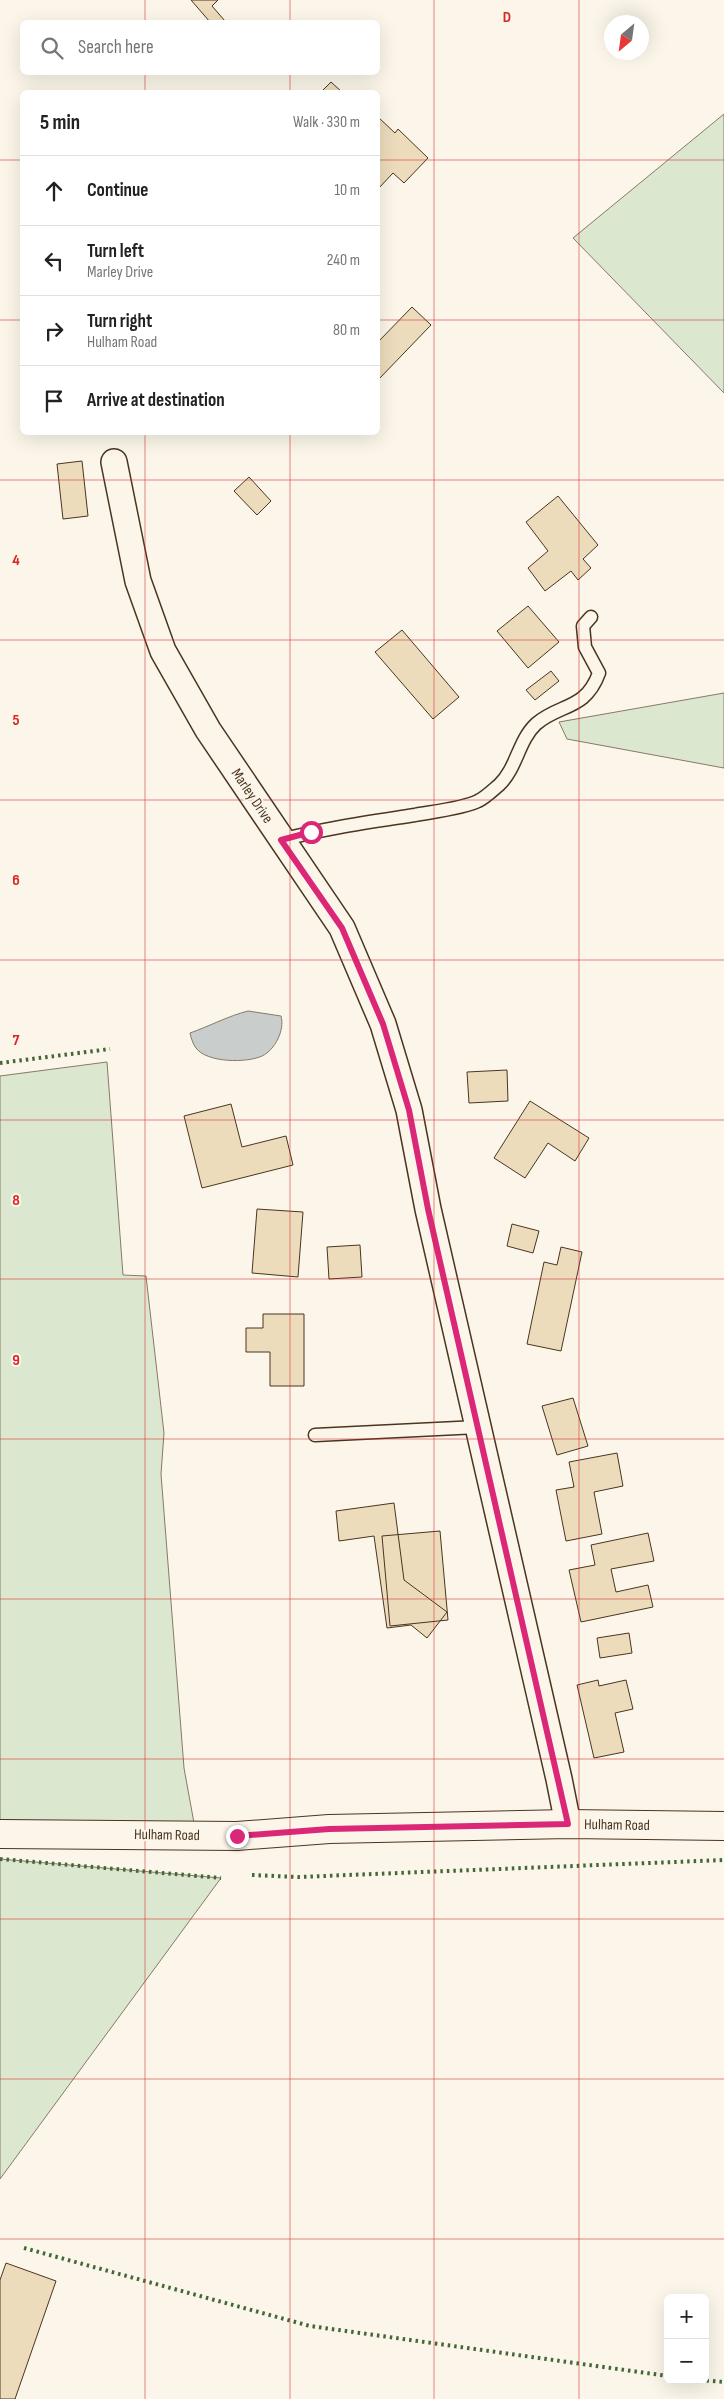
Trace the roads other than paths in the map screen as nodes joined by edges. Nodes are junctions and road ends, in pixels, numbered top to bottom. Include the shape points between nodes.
1 (114, 462) dead end
2 (591, 617) dead end
3 (281, 840) junction
4 (478, 1428) junction
5 (315, 1436) dead end
6 (568, 1824) junction
7 (724, 1826) edge
8 (0, 1834) edge

1 - 3 street, Marley Drive via 138,581 163,651 208,730
2 - 3 lane via 583,626 585,647 599,674 594,687 579,701 537,723 523,740 514,764 501,783 478,801
3 - 4 street, Marley Drive via 342,928 383,1024 409,1110
4 - 5 lane
4 - 6 street, Marley Drive
6 - 7 street, Hulham Road
6 - 8 street, Hulham Road via 329,1829 237,1836

